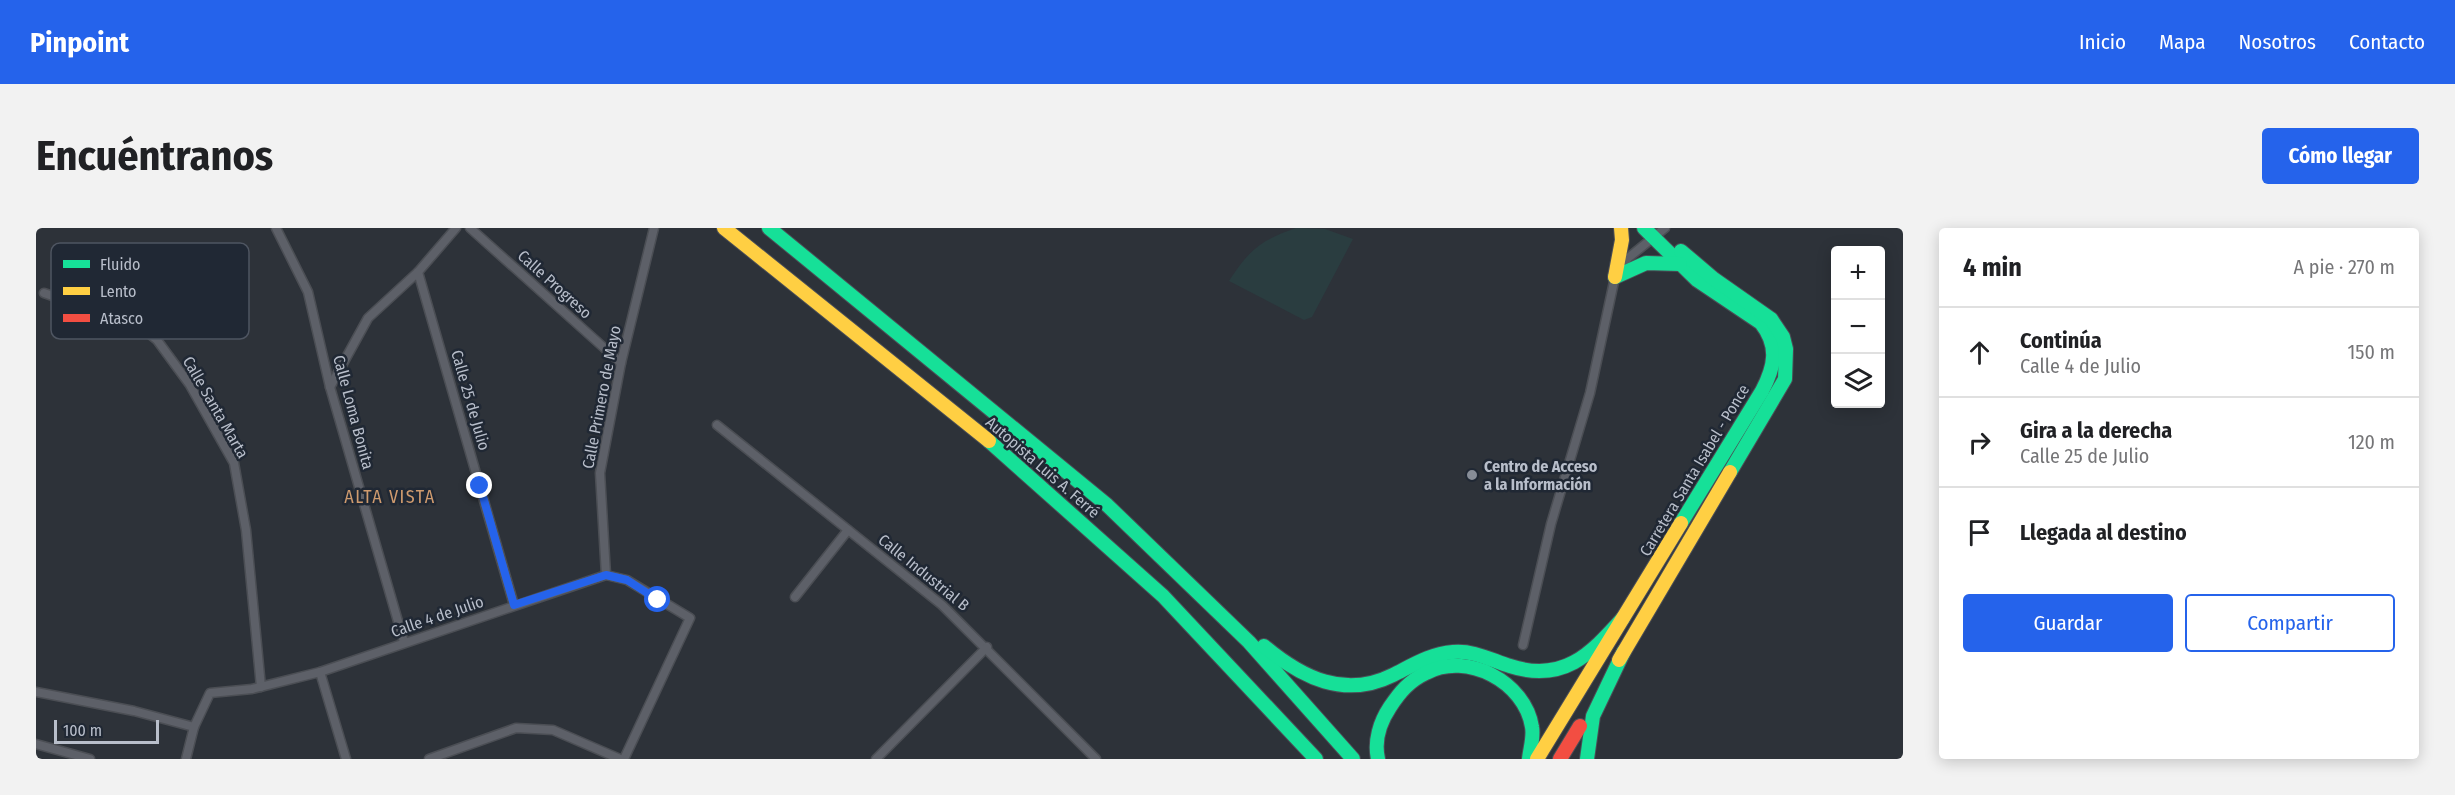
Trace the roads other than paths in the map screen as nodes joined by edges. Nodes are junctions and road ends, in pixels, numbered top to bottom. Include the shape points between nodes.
1 (276, 228) edge
2 (456, 228) edge
3 (470, 228) edge
4 (654, 228) edge
5 (724, 228) edge
6 (769, 228) edge
7 (1621, 228) edge
8 (1655, 231) edge
9 (1681, 264) junction
10 (418, 272) junction
11 (1615, 277) junction
12 (44, 293) dead end
13 (51, 295) edge
14 (156, 339) edge
15 (621, 363) junction
16 (330, 387) junction
17 (717, 425) dead end
18 (848, 530) junction
19 (606, 575) junction
20 (795, 597) dead end
21 (1211, 603) junction
22 (514, 605) junction
23 (1623, 618) junction
24 (404, 642) junction
25 (1523, 645) dead end
26 (987, 647) junction
27 (1624, 651) junction
28 (1226, 659) junction
29 (320, 672) junction
30 (261, 687) junction
31 (36, 692) edge
32 (194, 727) junction
33 (36, 744) edge
34 (90, 759) edge
35 (186, 759) edge
36 (346, 759) edge
37 (429, 759) edge
38 (622, 759) edge
39 (876, 759) edge
40 (1096, 759) edge
41 (1300, 759) edge
42 (1316, 759) edge
43 (1353, 759) edge
44 (1378, 759) edge
45 (1529, 759) edge
46 (1537, 759) edge
47 (1560, 759) edge
48 (1587, 759) edge

1 - 16 street, Calle Loma Bonita via 308,292
2 - 10 street
3 - 15 street, Calle Progreso
4 - 15 street, Calle Primero de Mayo
5 - 28 main road, Autopista Luis A. Ferré via 1003,454 1141,575
6 - 21 main road, Autopista Luis A. Ferré via 1090,491
7 - 11 main road
8 - 9 main road, Carretera Santa Isabel - Ponce
8 - 11 street
8 - 27 main road, Carretera Santa Isabel - Ponce via 1702,271 1774,320 1789,352 1788,366 1785,379
9 - 11 main road via 1647,262
9 - 23 main road, Carretera Santa Isabel - Ponce via 1697,280 1763,325 1773,344 1774,356 1770,375
10 - 16 street via 368,318
10 - 22 street, Calle 25 de Julio
11 - 25 street via 1590,393 1551,524
12 - 13 street, Calle Santa Marta
14 - 30 street, Calle Santa Marta via 190,385 234,463 242,496
15 - 19 street, Calle Primero de Mayo via 600,473
16 - 24 street, Calle Loma Bonita
17 - 18 street, Calle Industrial B
18 - 20 street
18 - 26 street, Calle Industrial B via 942,604
19 - 22 street, Calle 4 de Julio
19 - 38 street via 627,580 690,618
21 - 23 main road via 1235,617 1294,670 1326,685 1340,686 1378,681 1424,657 1456,651 1520,669 1555,670 1588,657
21 - 43 main road, Autopista Luis A. Ferré
22 - 24 street, Calle 4 de Julio
23 - 46 main road, Carretera Santa Isabel - Ponce
24 - 29 street, Calle 4 de Julio
26 - 39 street
26 - 40 street, Calle Industrial B
27 - 47 main road, Carretera Santa Isabel - Ponce
27 - 48 main road via 1587,732
28 - 41 main road via 1286,734
28 - 42 main road, Autopista Luis A. Ferré
29 - 30 street, Calle 4 de Julio
29 - 36 street
30 - 32 street, Calle 4 de Julio via 210,693
31 - 32 street
32 - 35 street
33 - 34 street
37 - 38 street via 516,728 553,730
44 - 45 main road via 1381,722 1397,693 1421,674 1451,665 1492,673 1517,694 1530,720

